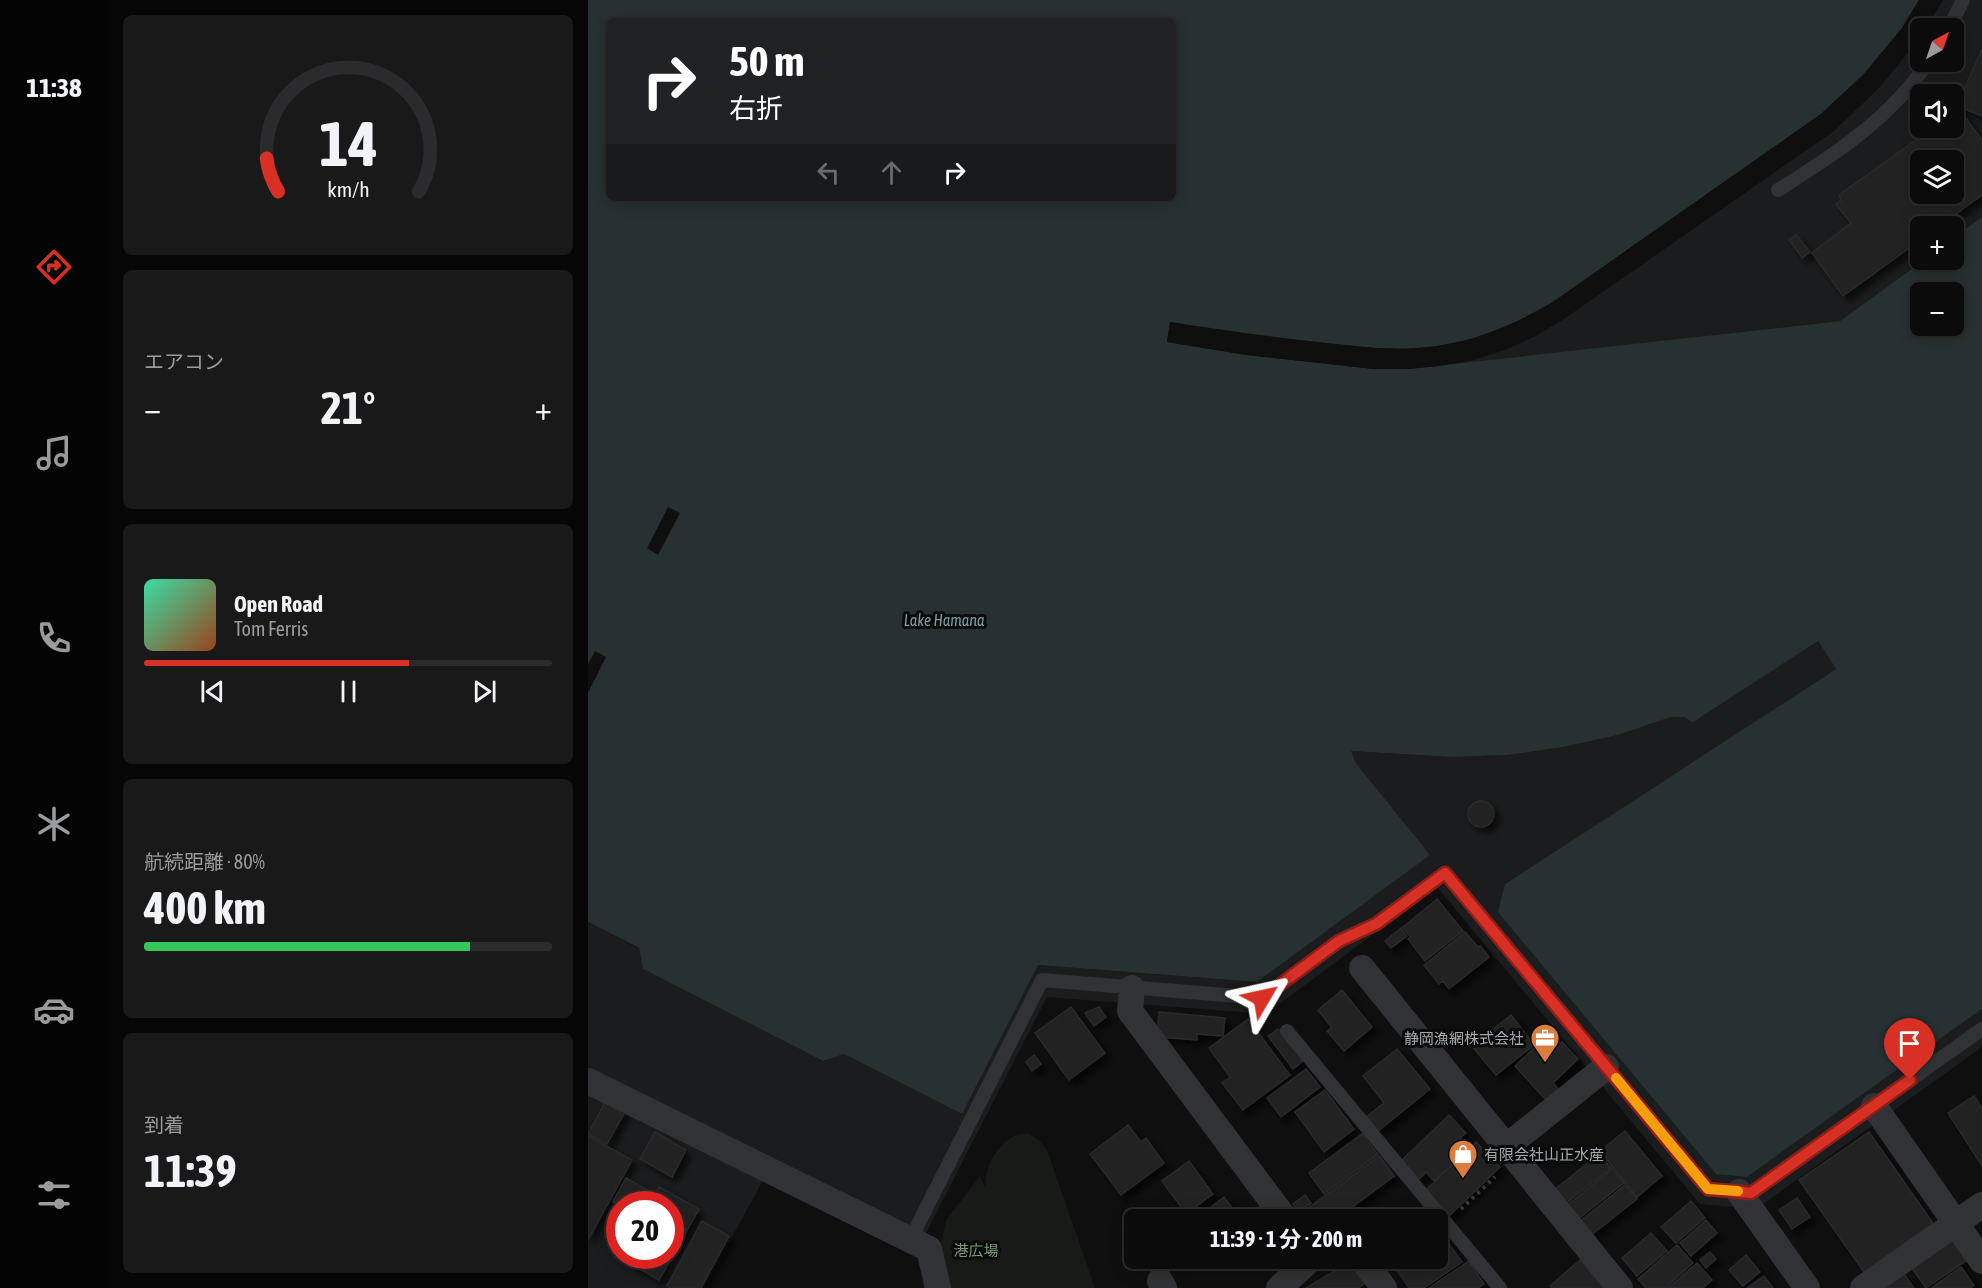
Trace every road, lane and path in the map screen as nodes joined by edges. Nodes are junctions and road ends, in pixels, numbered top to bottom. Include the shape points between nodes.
1 (1963, 0) edge
2 (1953, 18) edge
3 (1920, 72) edge
4 (1778, 190) dead end
5 (1362, 968) dead end
6 (1132, 988) junction
7 (1982, 1029) edge
8 (1287, 1030) dead end
9 (1606, 1067) junction
10 (588, 1081) edge
11 (1874, 1106) junction
12 (1510, 1152) junction
13 (1739, 1192) junction
14 (1982, 1205) edge
15 (1278, 1209) edge
16 (1434, 1209) edge
17 (1448, 1221) edge
18 (1956, 1224) junction
19 (1448, 1225) edge
20 (910, 1240) junction
21 (1982, 1261) edge
22 (1300, 1269) edge
23 (1369, 1269) edge
24 (938, 1288) edge
25 (1279, 1288) edge
26 (1384, 1288) edge
27 (1500, 1288) edge
28 (1620, 1288) edge
29 (1807, 1288) edge
30 (1863, 1288) edge

1 - 2 lane
3 - 4 lane via 1876,121
5 - 12 street
6 - 9 lane via 1262,998 1339,941 1376,924 1445,873
6 - 15 street via 1130,1011
6 - 20 lane via 1042,980
7 - 11 lane
8 - 16 lane
9 - 12 street
9 - 13 lane via 1708,1189
10 - 20 street
11 - 13 lane via 1751,1193
11 - 18 street
12 - 17 path
12 - 28 street
13 - 29 street
14 - 18 street
18 - 21 street
18 - 30 street
19 - 27 lane
20 - 24 street via 929,1249
22 - 25 street
23 - 26 street

